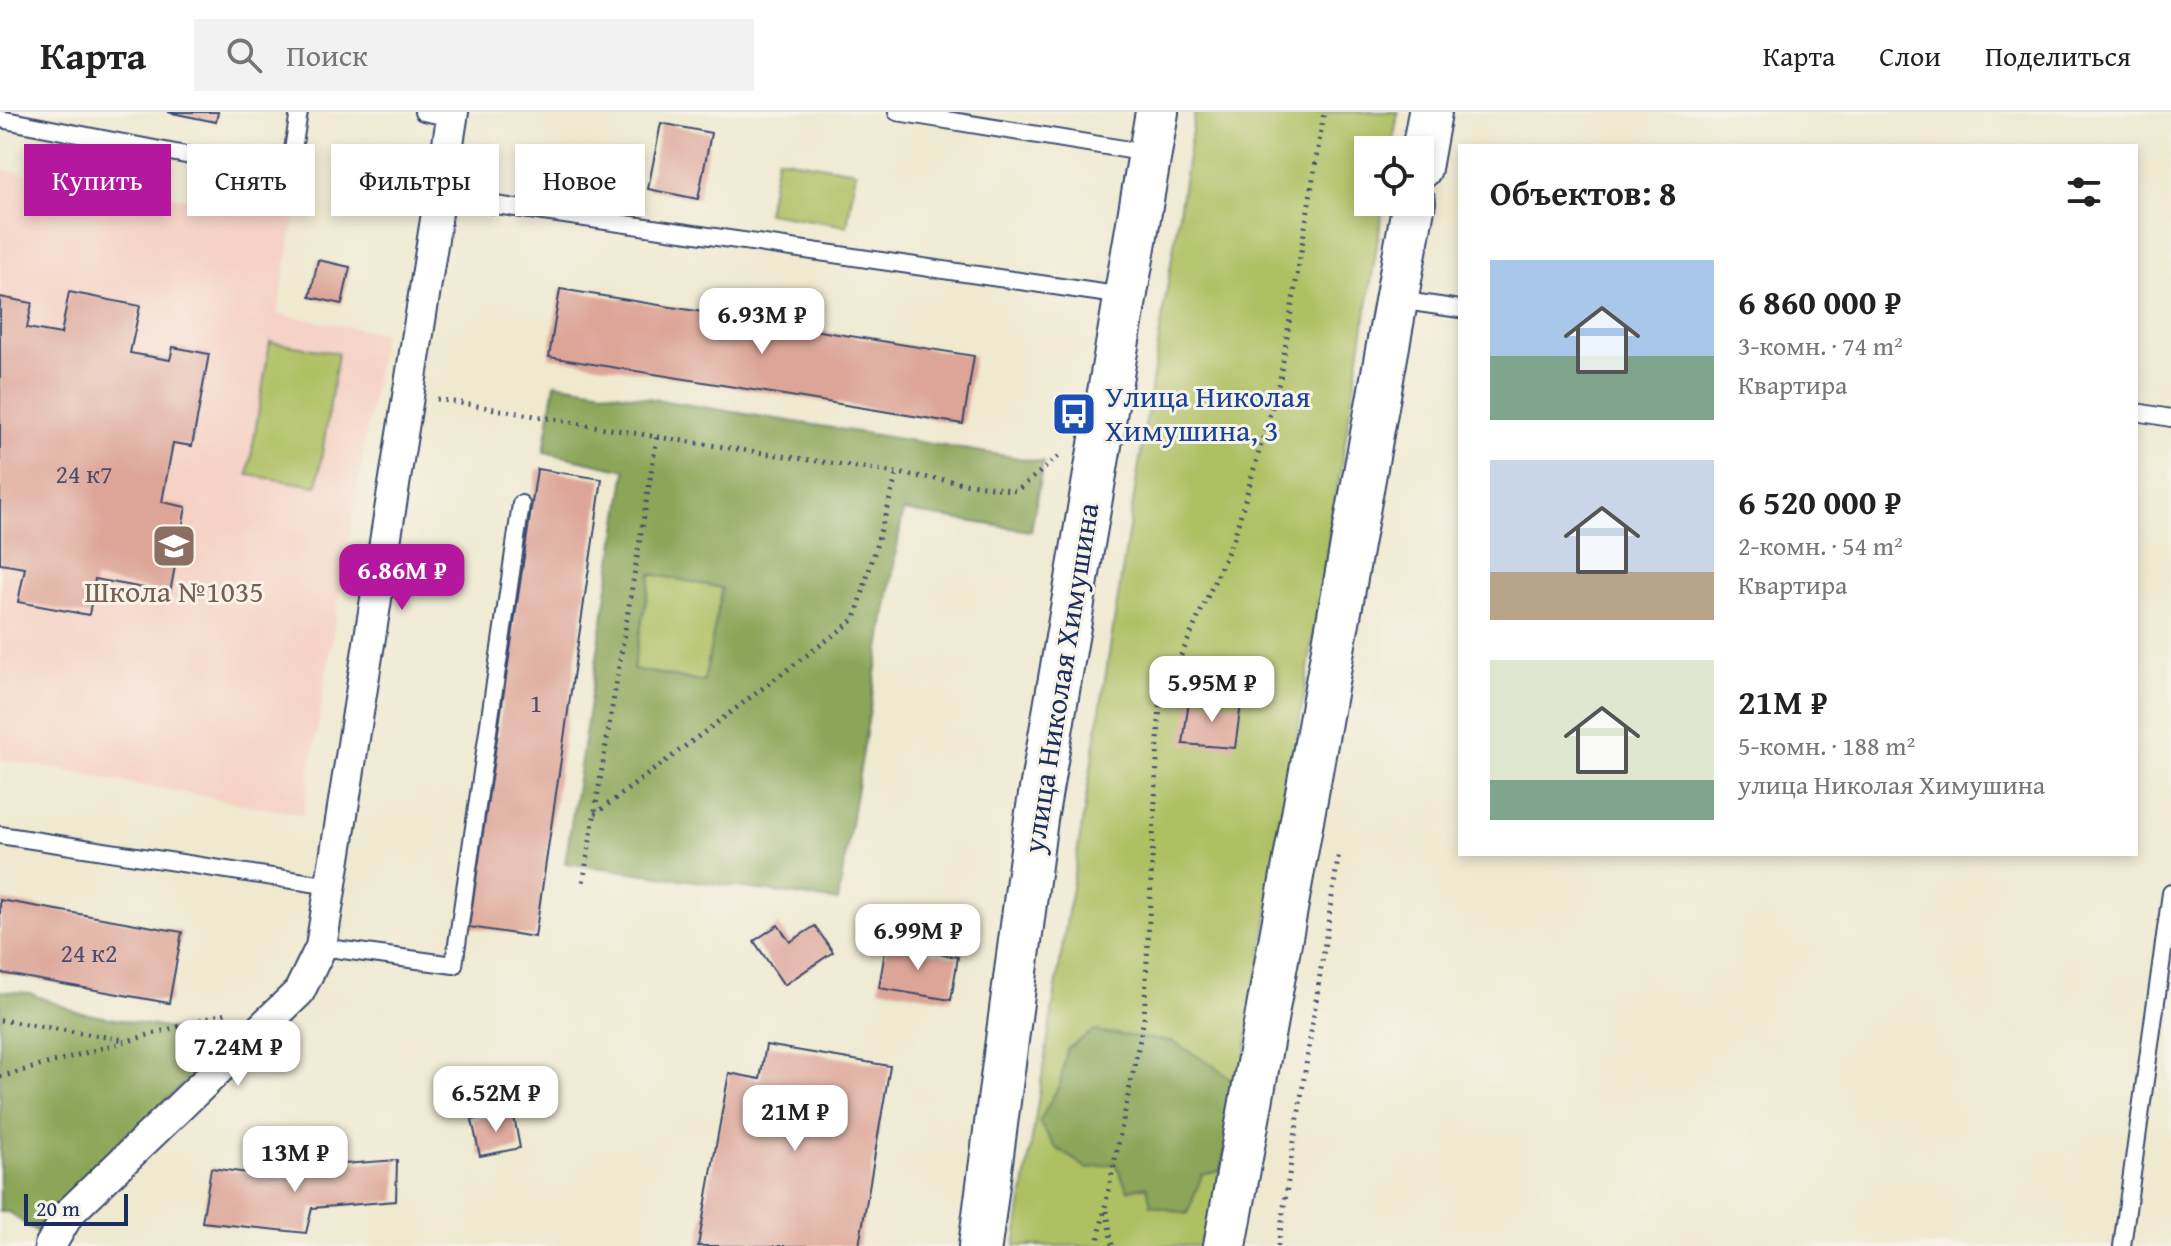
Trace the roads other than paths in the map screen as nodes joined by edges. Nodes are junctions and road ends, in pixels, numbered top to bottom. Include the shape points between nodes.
1 (299, 112) edge
2 (897, 112) edge
3 (1157, 112) edge
4 (1430, 112) edge
5 (443, 114) edge
6 (0, 119) edge
7 (1426, 136) edge
8 (442, 144) edge
9 (1150, 153) junction
10 (499, 206) edge
11 (437, 216) edge
12 (1411, 216) edge
13 (1124, 296) junction
14 (1396, 300) junction
15 (1458, 309) edge
16 (2138, 412) edge
17 (2171, 418) edge
18 (521, 504) dead end
19 (0, 835) edge
20 (331, 886) junction
21 (2171, 893) edge
22 (321, 947) junction
23 (50, 1246) edge
24 (980, 1246) edge
25 (1225, 1246) edge
26 (2122, 1246) edge

1 - 6 lane via 289,175
2 - 9 lane
3 - 9 main road, улица Николая Химушина
4 - 7 main road
5 - 8 street
9 - 13 main road, улица Николая Химушина
10 - 13 lane
11 - 20 street
12 - 14 main road
13 - 24 main road, улица Николая Химушина via 1036,819
14 - 15 lane
14 - 25 main road
16 - 17 lane
18 - 22 lane via 454,965
19 - 20 lane
20 - 22 street
21 - 26 lane
22 - 23 street via 299,992 69,1213

